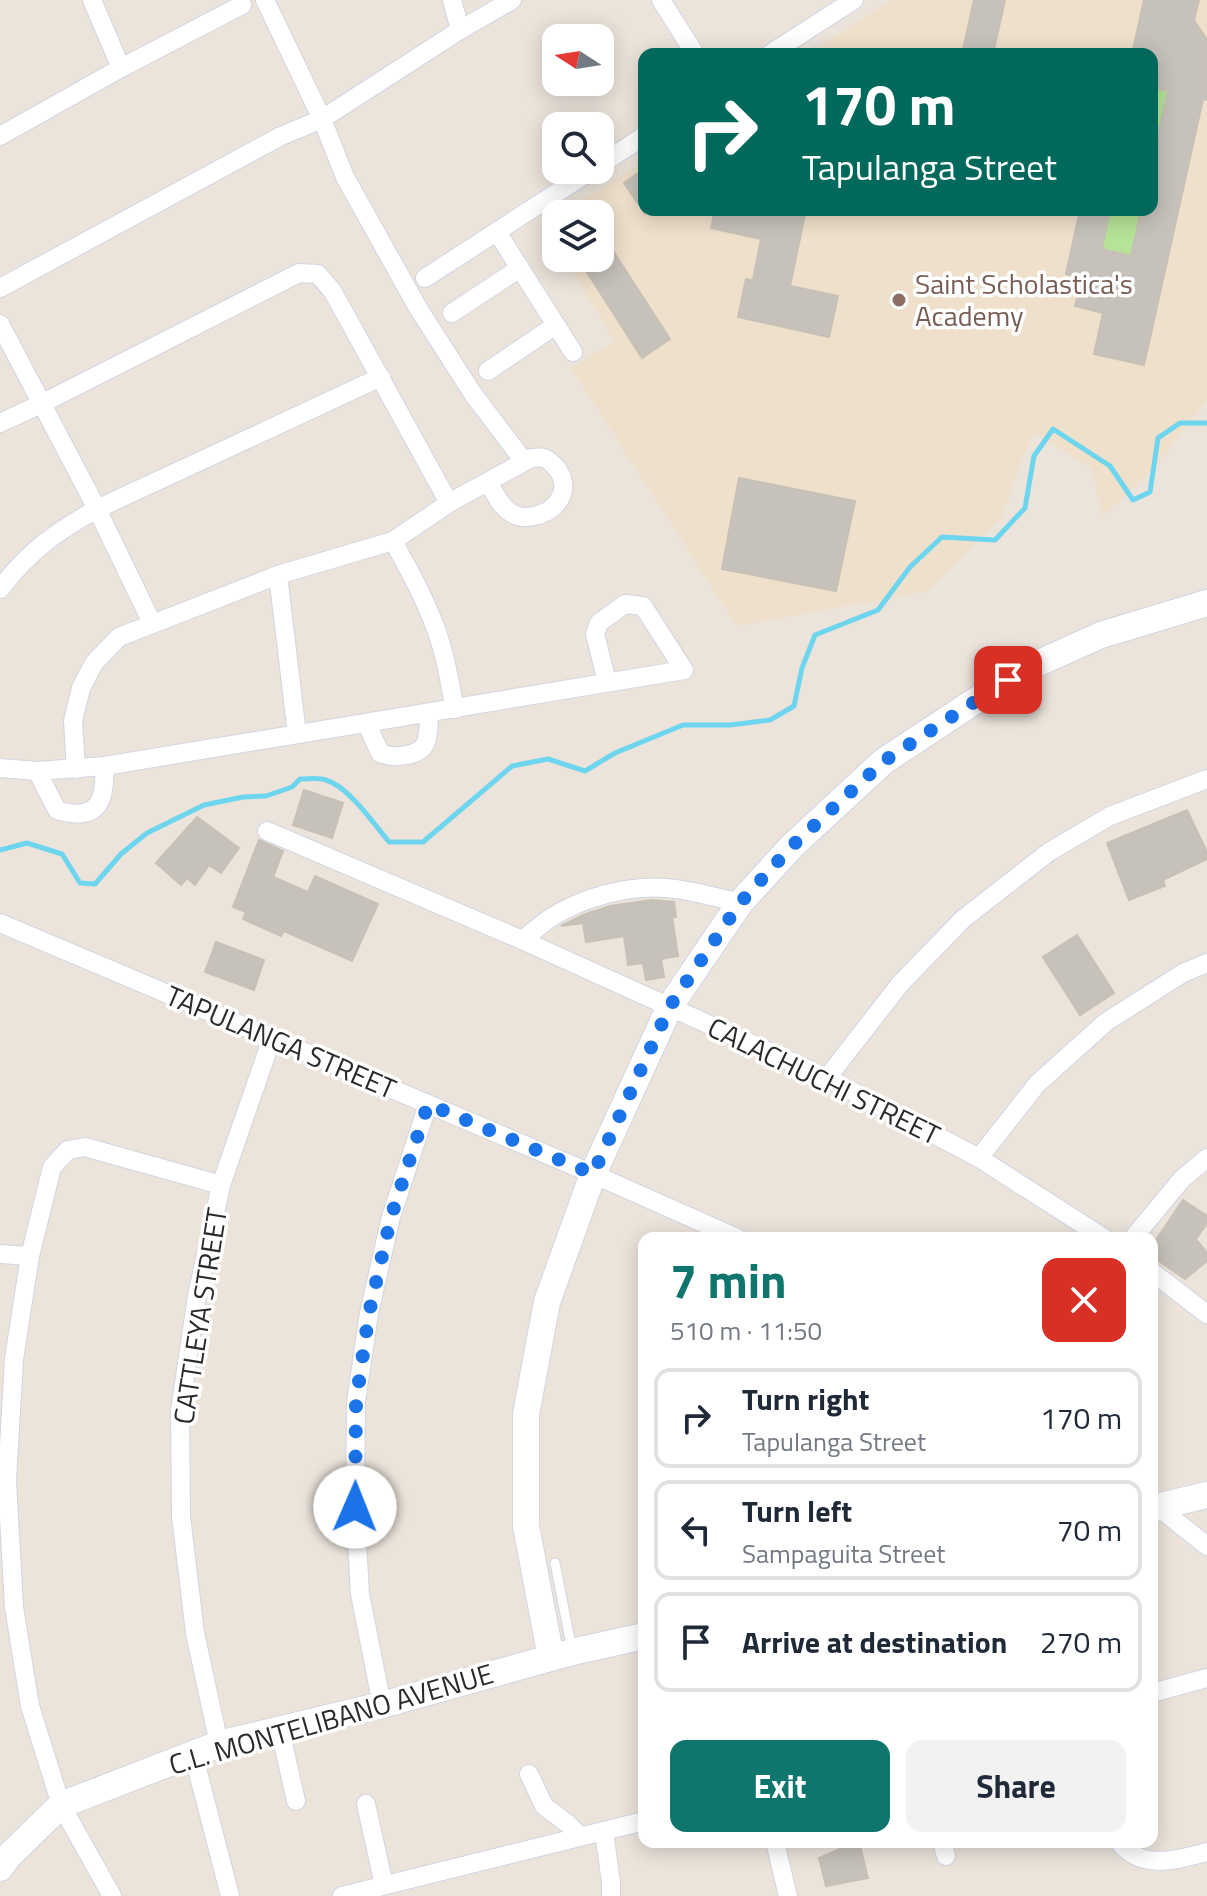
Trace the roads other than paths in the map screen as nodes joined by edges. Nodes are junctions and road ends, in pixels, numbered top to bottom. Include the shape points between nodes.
1 (92, 0) edge
2 (265, 0) edge
3 (452, 0) edge
4 (512, 0) edge
5 (661, 0) edge
6 (854, 0) edge
7 (245, 2) edge
8 (460, 30) junction
9 (691, 48) edge
10 (779, 48) edge
11 (121, 68) junction
12 (322, 119) junction
13 (0, 136) edge
14 (638, 140) edge
15 (614, 156) edge
16 (571, 184) edge
17 (497, 232) junction
18 (520, 268) junction
19 (425, 278) dead end
20 (0, 288) edge
21 (452, 313) dead end
22 (0, 324) edge
23 (556, 325) junction
24 (573, 352) dead end
25 (488, 371) dead end
26 (381, 377) junction
27 (41, 404) junction
28 (0, 423) edge
29 (523, 460) junction
30 (488, 482) junction
31 (449, 503) junction
32 (97, 509) junction
33 (393, 541) junction
34 (278, 575) junction
35 (0, 589) edge
36 (1207, 603) edge
37 (152, 623) junction
38 (607, 682) junction
39 (455, 709) junction
40 (429, 713) junction
41 (367, 724) junction
42 (297, 734) junction
43 (105, 766) junction
44 (0, 768) edge
45 (76, 769) junction
46 (37, 771) junction
47 (1207, 779) edge
48 (267, 831) dead end
49 (740, 903) junction
50 (0, 923) edge
51 (522, 940) junction
52 (1207, 963) edge
53 (670, 1006) junction
54 (272, 1038) junction
55 (827, 1078) junction
56 (428, 1104) junction
57 (979, 1158) junction
58 (1207, 1158) edge
59 (593, 1174) junction
60 (221, 1185) junction
61 (724, 1232) edge
62 (1095, 1232) edge
63 (1138, 1232) edge
64 (0, 1254) edge
65 (30, 1256) junction
66 (1158, 1277) edge
67 (1207, 1314) edge
68 (1207, 1495) edge
69 (1158, 1505) edge
70 (1158, 1509) edge
71 (1207, 1546) edge
72 (555, 1563) dead end
73 (7, 1607) edge
74 (638, 1637) edge
75 (561, 1655) junction
76 (1207, 1678) edge
77 (1158, 1691) edge
78 (382, 1705) junction
79 (280, 1730) junction
80 (219, 1744) junction
81 (193, 1753) junction
82 (529, 1774) dead end
83 (296, 1801) dead end
84 (366, 1804) dead end
85 (61, 1805) junction
86 (638, 1822) edge
87 (604, 1831) junction
88 (580, 1836) junction
89 (776, 1848) edge
90 (1123, 1848) edge
91 (1207, 1852) edge
92 (5, 1862) edge
93 (384, 1885) junction
94 (112, 1896) edge
95 (230, 1896) edge
96 (342, 1896) edge
97 (611, 1896) edge
98 (788, 1896) edge

1 - 11 street
2 - 12 street
3 - 8 street
4 - 8 street
5 - 9 street
6 - 10 street
7 - 11 street
8 - 12 street
11 - 13 street
12 - 20 street via 281,136
12 - 29 street via 345,177 418,308
14 - 15 street
16 - 17 street
17 - 18 street
17 - 19 street
18 - 21 street
18 - 23 street
22 - 27 street
23 - 24 street
23 - 25 street
26 - 27 street via 333,292 318,274 299,273
26 - 31 street
26 - 32 street
27 - 28 street
27 - 32 street
29 - 30 street
29 - 30 street via 545,459 564,482 562,496 542,515 526,518 511,513
30 - 31 street
31 - 33 street
32 - 35 street via 38,547
32 - 37 street
33 - 34 street
33 - 39 street via 435,626
34 - 37 street
34 - 42 street
36 - 49 street via 1101,635 984,695 884,761 792,846
37 - 45 street via 119,637 94,663 73,721
38 - 38 street via 684,670 643,606 625,604 599,623 595,634
38 - 39 street
39 - 40 street
40 - 41 street
40 - 41 street via 424,748 393,758 380,753
41 - 42 street
42 - 43 street
43 - 45 street
43 - 46 street via 101,800 90,812 72,815 57,810
44 - 46 street
45 - 46 street
47 - 55 street via 1110,816 1049,852 963,919 900,984
48 - 51 street, CALACHUCHI STREET
49 - 51 street via 663,888 624,890 587,900
49 - 53 street
50 - 54 street, TAPULANGA STREET
51 - 53 street, CALACHUCHI STREET
52 - 57 street via 1106,1022 1037,1084
53 - 55 street, CALACHUCHI STREET
53 - 59 street
54 - 56 street, TAPULANGA STREET
54 - 60 street, CATTLEYA STREET
55 - 57 street, CALACHUCHI STREET
56 - 59 street, TAPULANGA STREET
56 - 78 street via 391,1217 356,1402 360,1594
57 - 62 street, CALACHUCHI STREET
58 - 63 street
59 - 61 street, TAPULANGA STREET
59 - 75 street via 547,1302 526,1414 526,1526
60 - 65 street via 85,1147 68,1150 52,1167
60 - 80 street, CATTLEYA STREET via 180,1411 181,1516 195,1633
64 - 65 street
65 - 73 street via 14,1359
66 - 67 street
68 - 69 street
70 - 71 street
72 - 75 lane
73 - 85 street
74 - 75 street, C.L. MONTELIBANO AVENUE
75 - 78 street, C.L. MONTELIBANO AVENUE
76 - 77 street
78 - 79 street, C.L. MONTELIBANO AVENUE
79 - 80 street, C.L. MONTELIBANO AVENUE
79 - 83 street
80 - 81 street, C.L. MONTELIBANO AVENUE
81 - 85 street, C.L. MONTELIBANO AVENUE
81 - 95 street
82 - 88 street via 544,1806
84 - 93 street
85 - 92 street, C.L. MONTELIBANO AVENUE
85 - 94 street
86 - 87 street
87 - 88 street
87 - 97 street
88 - 93 street
89 - 98 street
90 - 91 street via 1165,1863
93 - 96 street

